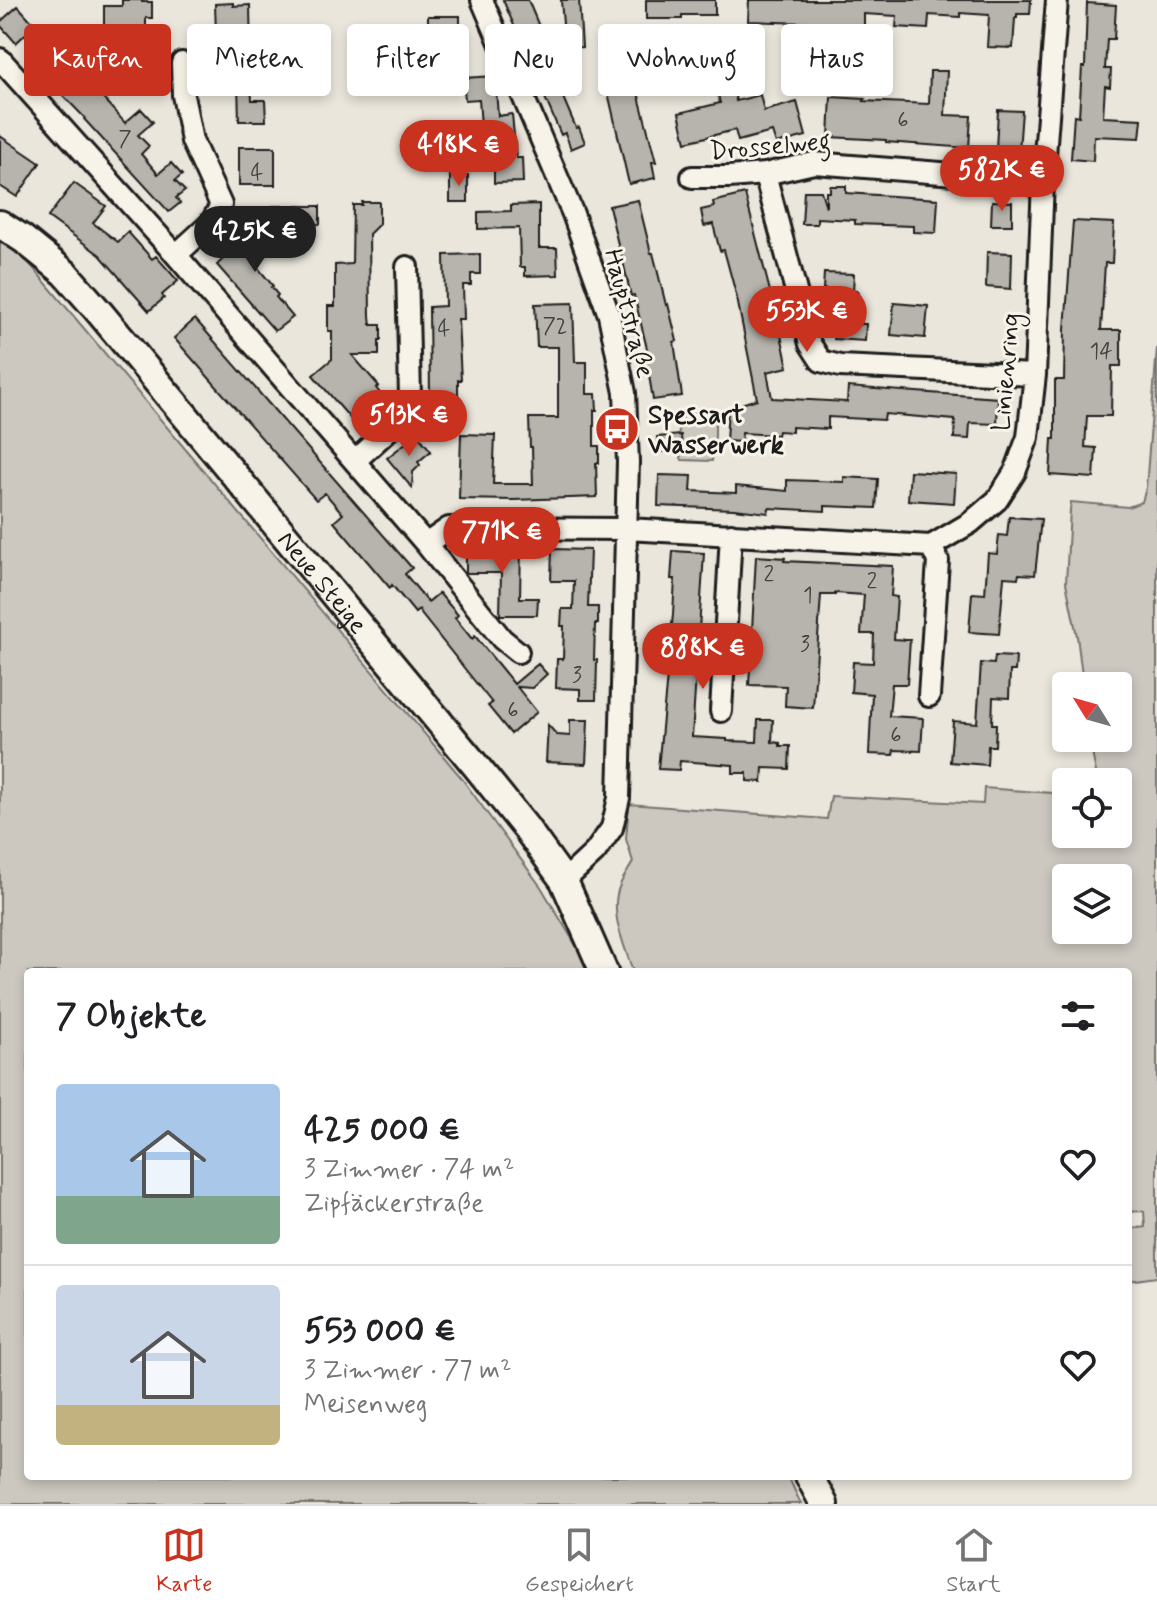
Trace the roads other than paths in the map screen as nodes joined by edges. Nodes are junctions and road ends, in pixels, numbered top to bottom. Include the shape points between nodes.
1 (482, 0) edge
2 (1057, 0) edge
3 (0, 59) edge
4 (182, 63) dead end
5 (765, 174) junction
6 (692, 177) dead end
7 (1043, 181) junction
8 (0, 224) edge
9 (176, 255) junction
10 (407, 267) dead end
11 (1035, 375) junction
12 (355, 461) junction
13 (627, 529) junction
14 (731, 534) junction
15 (426, 544) junction
16 (931, 546) junction
17 (518, 652) dead end
18 (929, 696) dead end
19 (721, 711) dead end
20 (564, 881) junction
21 (602, 968) edge
22 (811, 1480) edge
23 (824, 1504) edge

1 - 13 street, Hauptstraße via 573,214 609,315 625,393
2 - 7 street, Linienring
3 - 9 street
4 - 9 street via 192,141 221,205 211,223
5 - 6 street, Drosselweg
5 - 7 street, Drosselweg via 814,163
5 - 11 street via 810,344 821,361
7 - 11 street, Linienring
8 - 20 main road, Neue Steige via 65,273 100,313 476,766
9 - 12 street
10 - 12 street via 410,398 405,415
11 - 16 street, Linienring via 1028,437 1015,472 997,500
12 - 15 street
13 - 14 street
13 - 15 street via 449,528
13 - 20 street, Hauptstraße via 619,798 612,828
14 - 16 street
14 - 19 street
15 - 17 street
16 - 18 street via 938,561
20 - 21 main road, Neue Steige
22 - 23 main road

